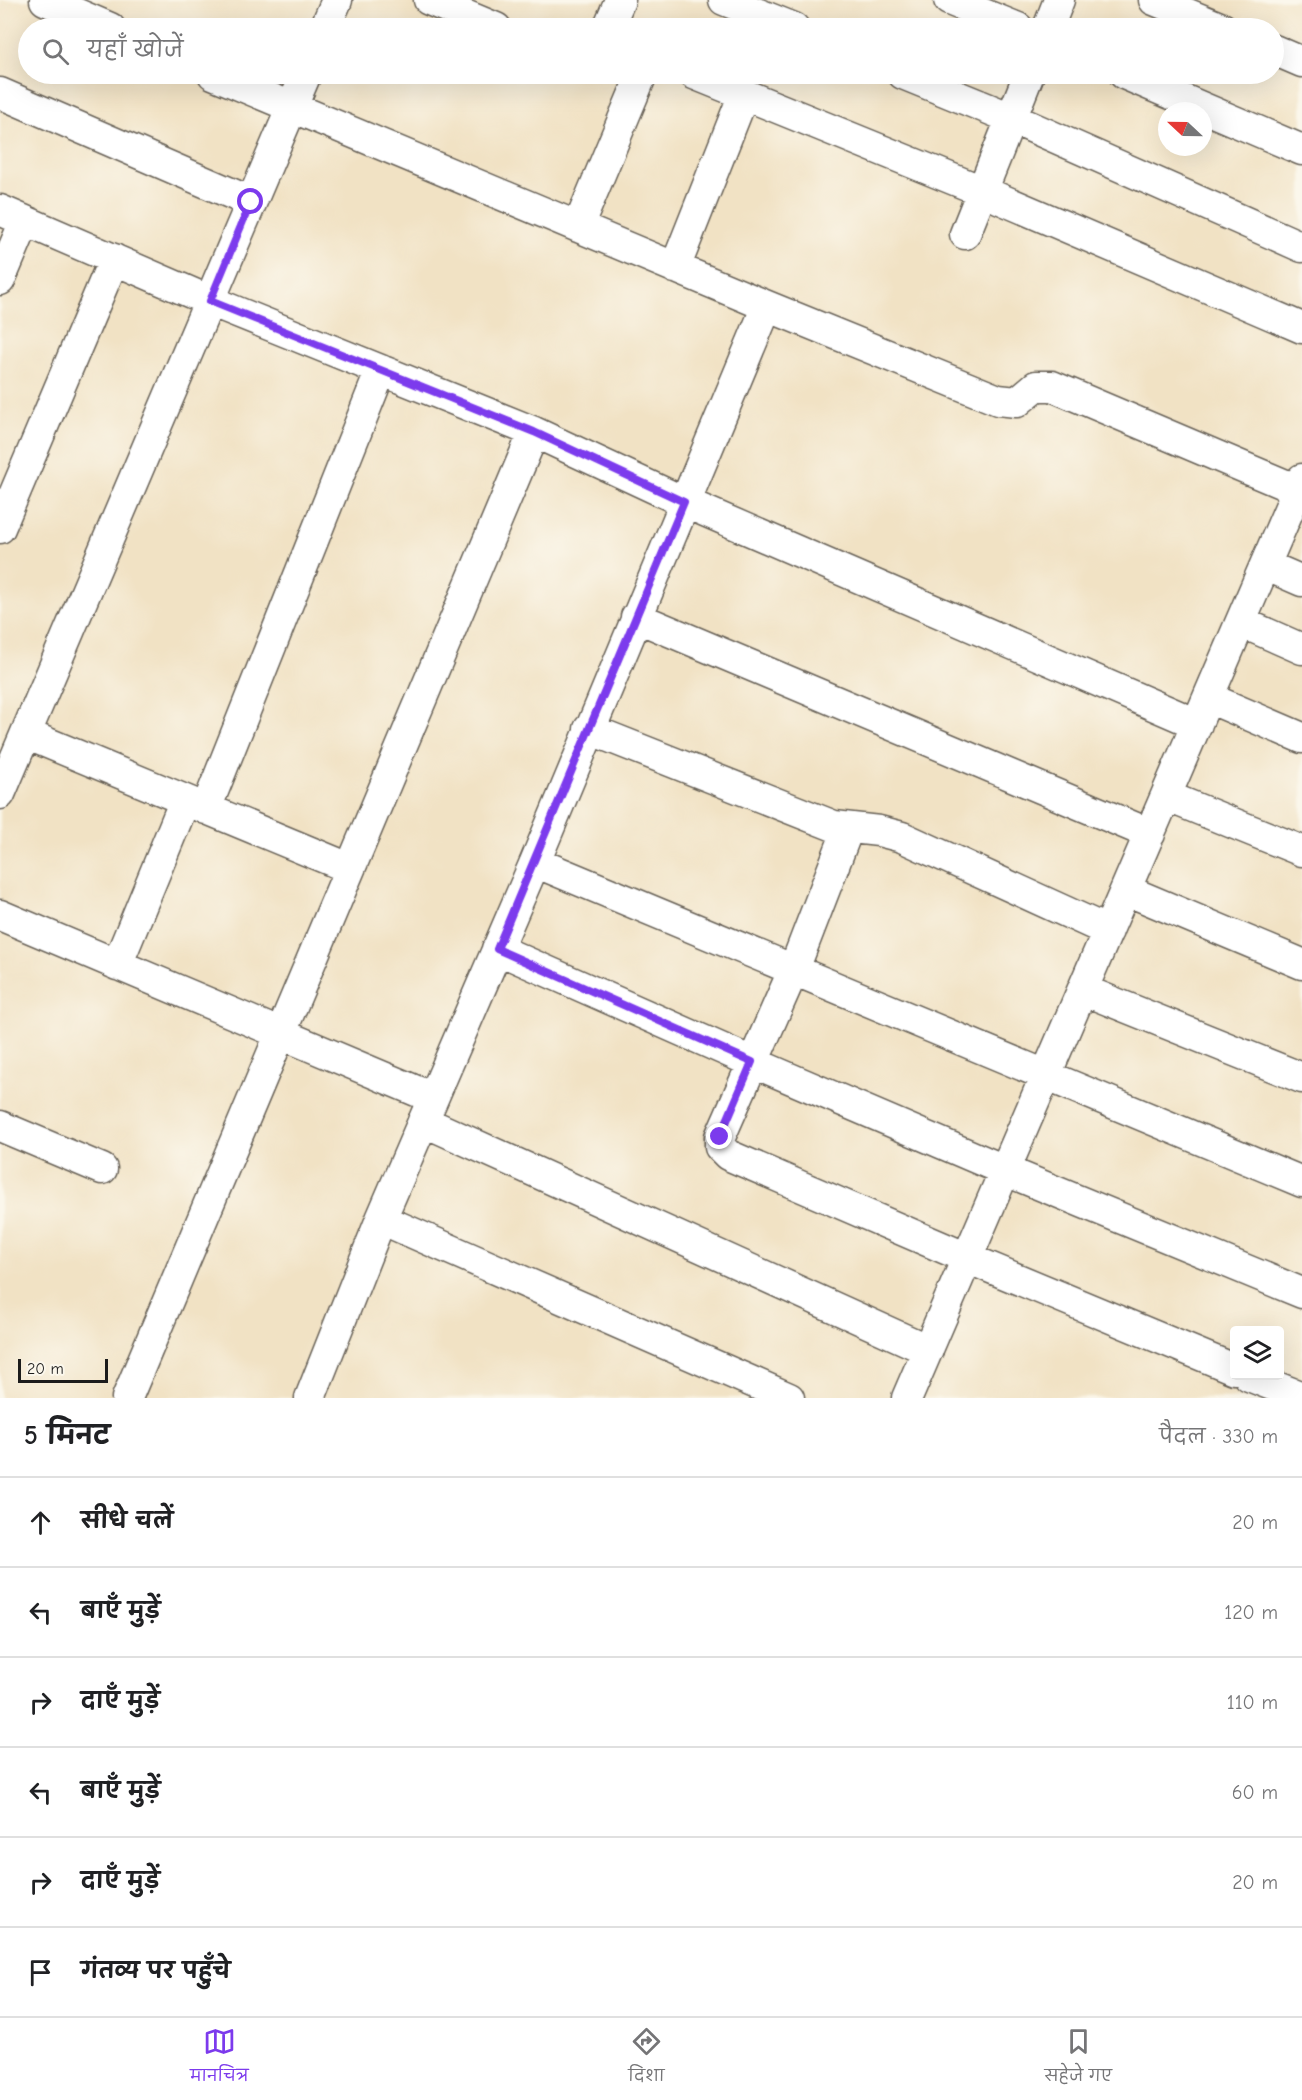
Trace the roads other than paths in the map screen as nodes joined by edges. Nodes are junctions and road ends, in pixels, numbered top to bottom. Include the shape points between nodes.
1 (45, 0) edge
2 (337, 0) edge
3 (429, 0) edge
4 (620, 0) edge
5 (724, 0) edge
6 (949, 0) edge
7 (1059, 0) edge
8 (1154, 0) edge
9 (87, 18) edge
10 (329, 18) edge
11 (472, 18) edge
12 (612, 18) edge
13 (769, 18) edge
14 (993, 18) edge
15 (1052, 18) edge
16 (1198, 18) edge
17 (1284, 54) edge
18 (1302, 62) edge
19 (236, 84) edge
20 (302, 84) edge
21 (638, 84) edge
22 (719, 84) edge
23 (928, 84) edge
24 (1025, 84) edge
25 (1147, 84) edge
26 (0, 93) edge
27 (744, 94) junction
28 (291, 108) junction
29 (1011, 118) junction
30 (1302, 150) edge
31 (982, 191) junction
32 (251, 202) junction
33 (13, 216) edge
34 (578, 227) junction
35 (965, 234) dead end
36 (1302, 247) edge
37 (114, 259) junction
38 (675, 268) junction
39 (0, 280) edge
40 (210, 301) junction
41 (767, 306) junction
42 (1302, 328) edge
43 (381, 370) junction
44 (534, 432) junction
45 (1300, 487) edge
46 (684, 502) junction
47 (0, 528) edge
48 (1265, 565) junction
49 (1302, 580) edge
50 (636, 617) junction
51 (1241, 622) junction
52 (1302, 649) edge
53 (1203, 711) junction
54 (590, 729) junction
55 (26, 734) junction
56 (1302, 738) edge
57 (0, 794) edge
58 (1166, 796) junction
59 (195, 805) junction
60 (848, 829) junction
61 (1150, 834) junction
62 (1302, 851) edge
63 (535, 862) junction
64 (349, 868) junction
65 (1126, 890) junction
66 (0, 915) edge
67 (1108, 931) junction
68 (497, 949) junction
69 (1302, 964) edge
70 (117, 965) junction
71 (794, 969) junction
72 (1083, 990) junction
73 (279, 1034) junction
74 (752, 1062) junction
75 (1046, 1074) junction
76 (1302, 1078) edge
77 (428, 1110) junction
78 (0, 1126) edge
79 (102, 1169) dead end
80 (1004, 1170) junction
81 (1302, 1182) edge
82 (381, 1219) junction
83 (967, 1258) junction
84 (1302, 1293) edge
85 (928, 1350) junction
86 (1230, 1367) edge
87 (1259, 1380) edge
88 (1302, 1397) edge
89 (127, 1398) edge
90 (310, 1398) edge
91 (789, 1398) edge
92 (907, 1398) edge

1 - 9 street
2 - 10 street
3 - 11 street
4 - 12 street
5 - 13 street
6 - 14 street
7 - 15 street
8 - 16 street
17 - 18 street
19 - 28 street
20 - 28 street
21 - 34 street
22 - 27 street
23 - 29 street
24 - 29 street
25 - 30 street
26 - 32 street
27 - 31 street
27 - 38 street
28 - 32 street
28 - 34 street
29 - 31 street
29 - 36 street
31 - 35 street
31 - 42 street
32 - 40 street
33 - 37 street
33 - 39 street
34 - 38 street
37 - 40 street
37 - 47 street
38 - 41 street
40 - 43 street
40 - 55 street
41 - 45 street via 998,400 1017,402 1036,386 1052,386
41 - 46 street
43 - 44 street
43 - 59 street
44 - 46 street
44 - 64 street
45 - 48 street
46 - 50 street
46 - 53 street
48 - 49 street
48 - 51 street
50 - 54 street
50 - 61 street
51 - 52 street
51 - 53 street
53 - 56 street
53 - 58 street
54 - 60 street
54 - 63 street
55 - 57 street
55 - 59 street
58 - 61 street
58 - 62 street
59 - 64 street
59 - 70 street
60 - 67 street via 902,837
60 - 71 street
61 - 65 street
63 - 68 street
63 - 71 street
64 - 73 street
65 - 67 street
65 - 69 street
66 - 70 street
67 - 72 street
68 - 74 street
68 - 77 street
70 - 73 street
71 - 74 street
71 - 75 street
72 - 75 street
72 - 76 street
73 - 77 street
73 - 89 street
74 - 80 street
74 - 83 street via 720,1137 720,1147 728,1155
75 - 80 street
75 - 81 street
77 - 82 street
77 - 85 street
78 - 79 street
80 - 83 street
80 - 84 street
82 - 90 street
82 - 91 street
83 - 85 street
83 - 86 street
85 - 92 street
87 - 88 street

